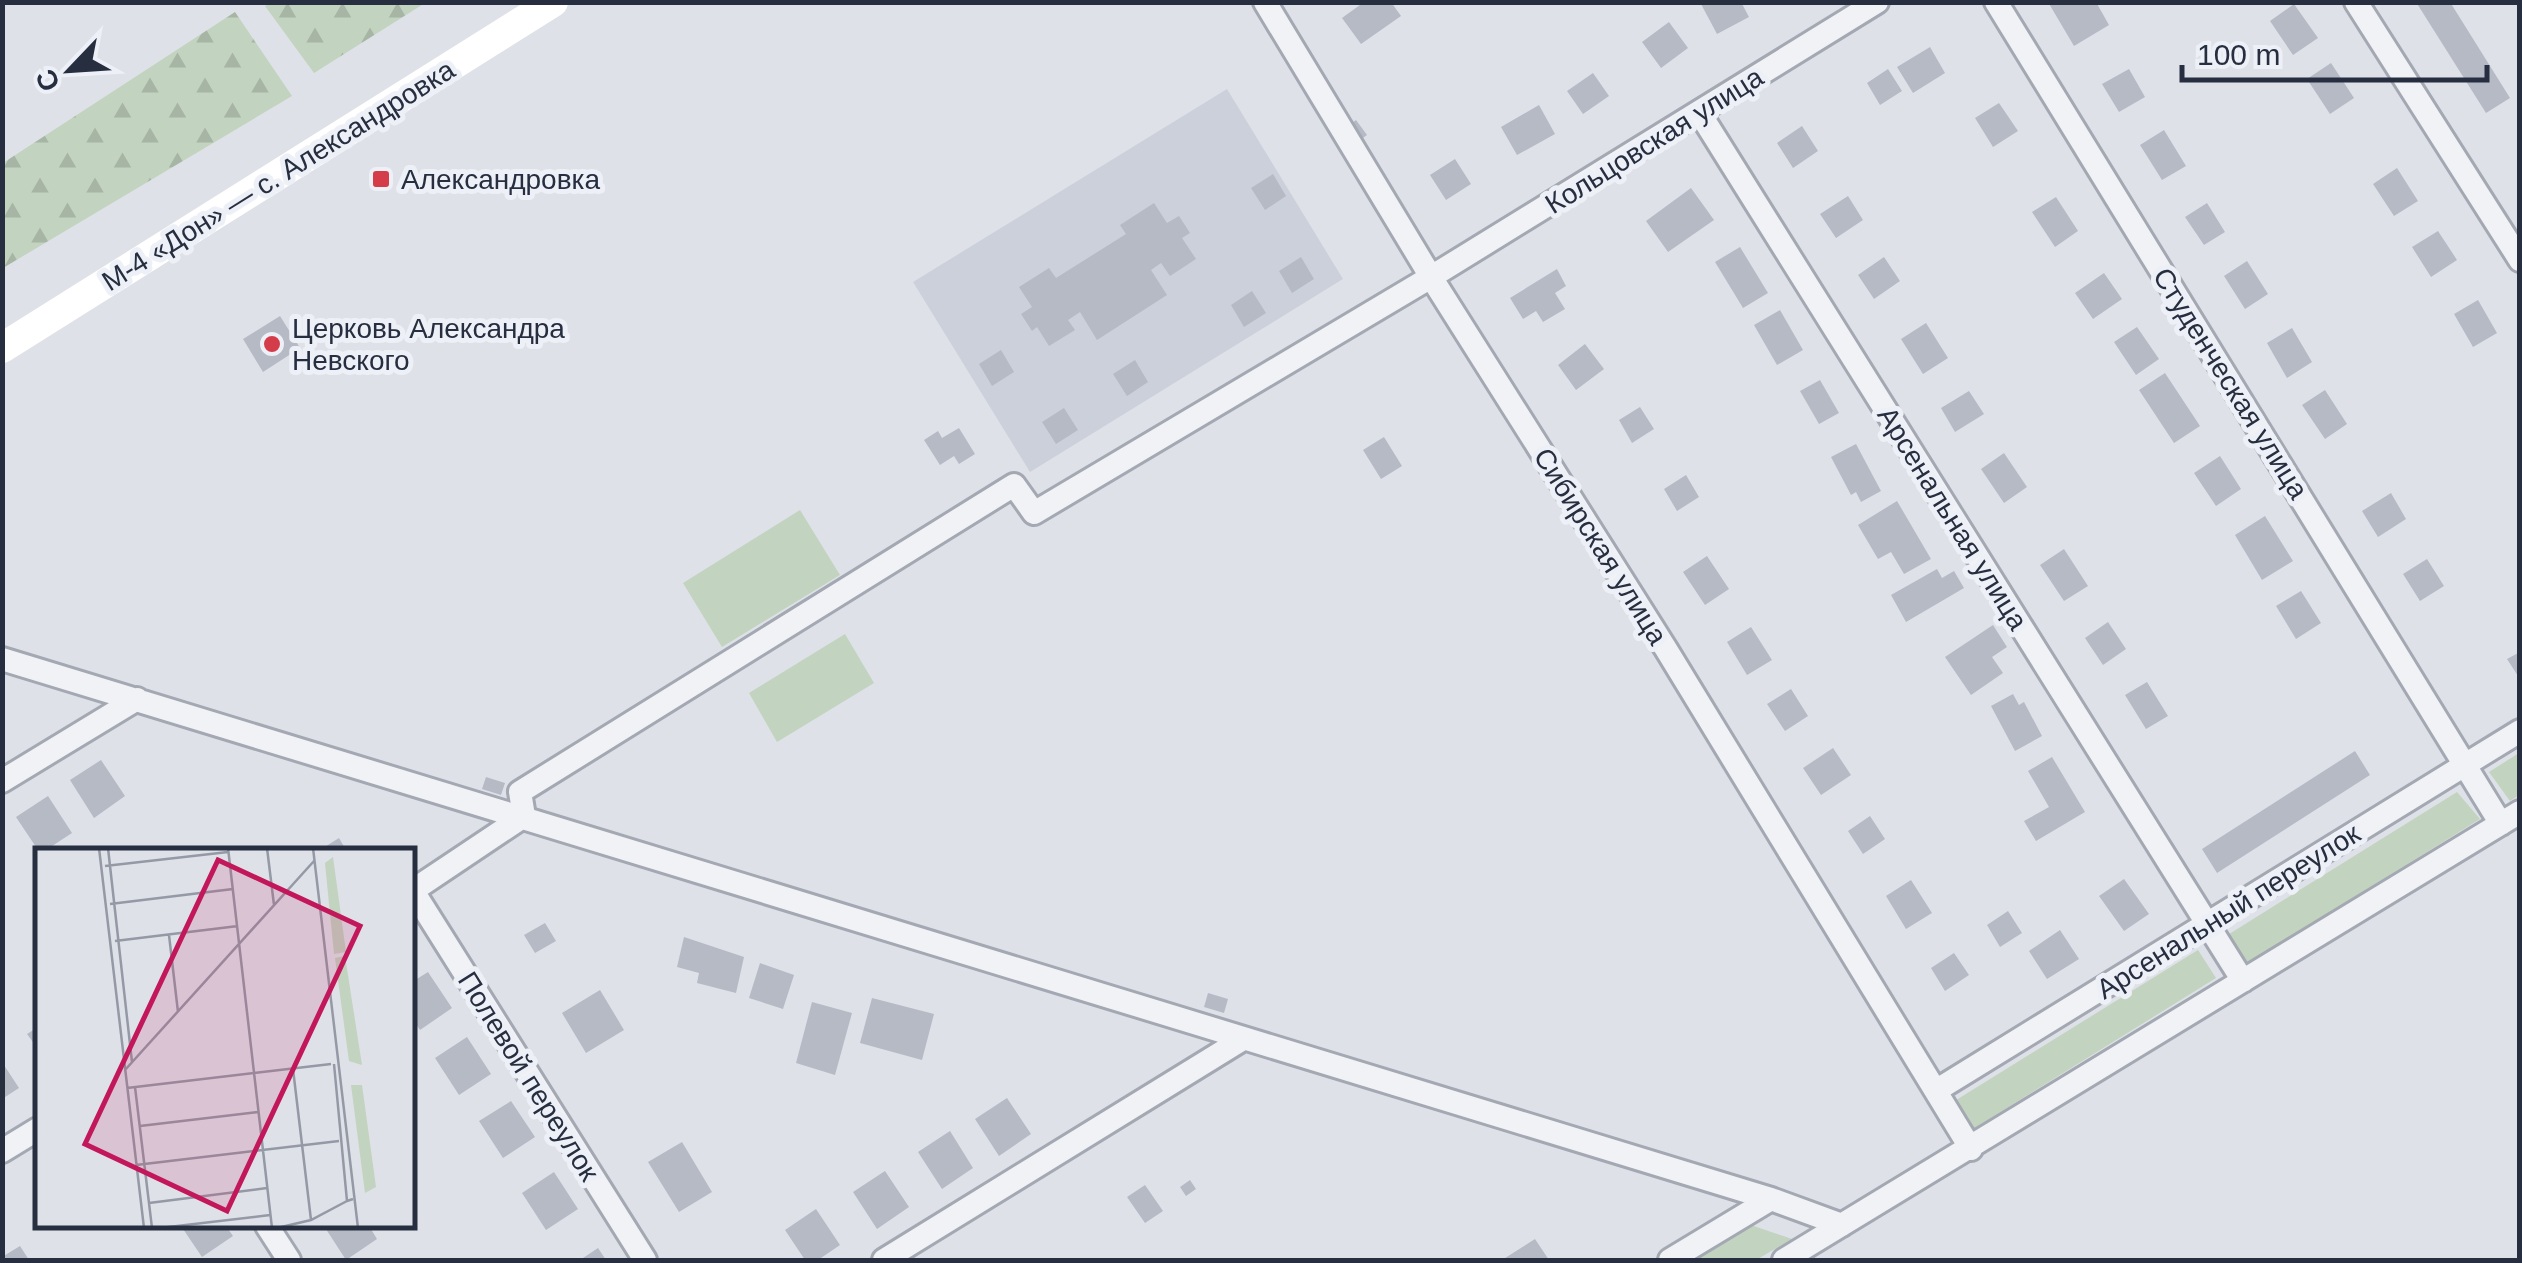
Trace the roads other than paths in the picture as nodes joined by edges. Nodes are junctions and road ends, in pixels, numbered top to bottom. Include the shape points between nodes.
1 (554, 2) edge
2 (1265, 2) edge
3 (1877, 2) edge
4 (1996, 2) edge
5 (2356, 2) edge
6 (1699, 112) junction
7 (2520, 260) edge
8 (1431, 276) junction
9 (2, 348) edge
10 (2, 659) edge
11 (137, 699) junction
12 (2520, 732) edge
13 (2466, 764) junction
14 (2, 782) edge
15 (524, 816) junction
16 (2510, 818) edge
17 (415, 890) edge
18 (415, 894) edge
19 (2206, 924) junction
20 (2243, 981) junction
21 (1243, 1039) junction
22 (1937, 1090) junction
23 (35, 1131) edge
24 (1970, 1148) junction
25 (2, 1151) edge
26 (1771, 1199) junction
27 (1842, 1225) junction
28 (268, 1228) edge
29 (289, 1260) edge
30 (645, 1260) edge
31 (884, 1260) edge
32 (1670, 1260) edge
33 (1784, 1260) edge

1 - 9 main road, М-4 «Дон» — с. Александровка
2 - 8 street, Сибирская улица
3 - 6 street, Кольцовская улица
4 - 13 street, Студенческая улица
5 - 7 street
6 - 8 street, Кольцовская улица
6 - 19 street, Арсенальная улица
8 - 15 street, Кольцовская улица via 1034,513 1014,485 520,792
8 - 22 street, Сибирская улица
10 - 11 street
11 - 14 street
11 - 15 street
12 - 13 street, Арсенальный переулок
13 - 16 street, Студенческая улица
13 - 19 street, Арсенальный переулок
15 - 17 street
15 - 21 street
16 - 20 street
18 - 30 street, Полевой переулок
19 - 20 street, Арсенальная улица
19 - 22 street, Арсенальный переулок
20 - 24 street
21 - 26 street
21 - 31 street
22 - 24 street, Сибирская улица
23 - 25 street
24 - 27 street
26 - 27 street
26 - 32 street
27 - 33 street
28 - 29 street

